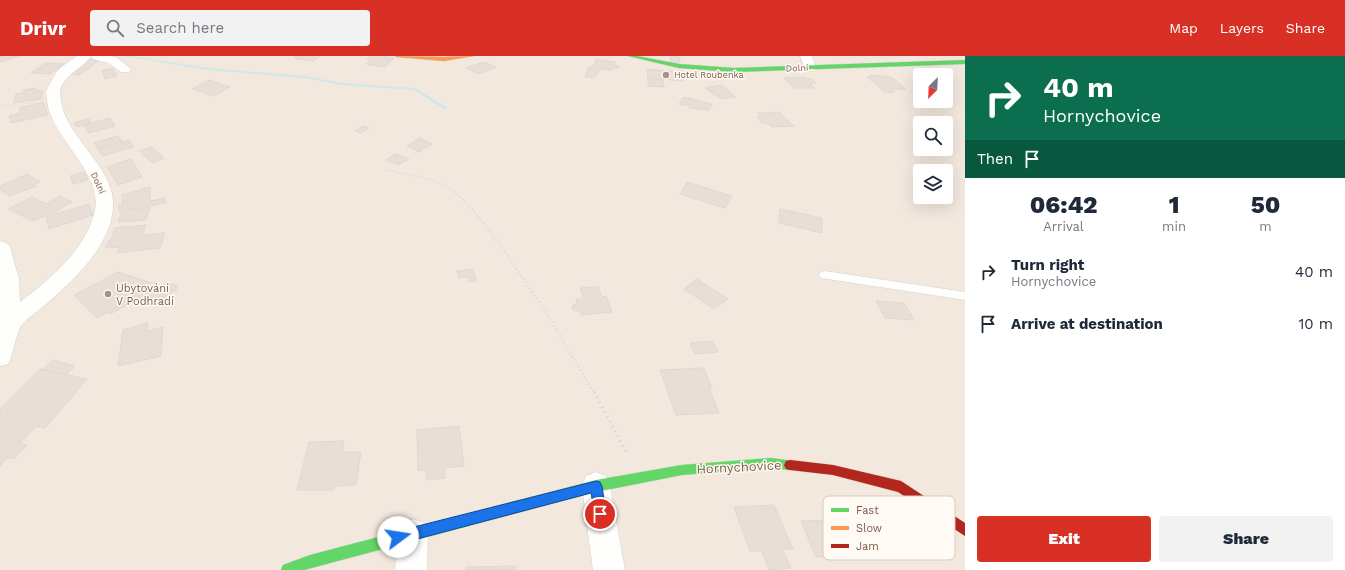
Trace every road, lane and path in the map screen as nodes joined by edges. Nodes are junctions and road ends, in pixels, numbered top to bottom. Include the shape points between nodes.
1 (85, 56) edge
2 (96, 56) edge
3 (397, 56) edge
4 (472, 56) edge
5 (630, 56) edge
6 (808, 62) edge
7 (965, 62) edge
8 (125, 69) dead end
9 (21, 104) dead end
10 (0, 105) edge
11 (385, 170) dead end
12 (0, 247) edge
13 (824, 275) dead end
14 (965, 296) edge
15 (10, 323) junction
16 (0, 357) edge
17 (640, 478) junction
18 (596, 486) junction
19 (914, 496) edge
20 (955, 523) edge
21 (965, 530) edge
22 (413, 534) junction
23 (288, 570) edge
24 (411, 570) edge
25 (609, 570) edge

1 - 15 street, Dolní via 58,75 52,89 53,101 61,126 102,187 102,218 90,244 62,279
2 - 8 street via 112,60
3 - 4 street via 428,60
5 - 6 street, Dolní via 665,64 734,70
6 - 7 street, Dolní
9 - 10 path
11 - 17 path via 445,186 457,195 498,243 532,288 604,408
12 - 15 street via 9,279
13 - 14 lane
15 - 16 street
17 - 18 street, Hornychovice
17 - 19 street, Hornychovice via 682,470 771,463 833,470 901,487
18 - 22 street, Hornychovice
18 - 25 street
20 - 21 street, Hornychovice
22 - 23 street, Hornychovice via 310,561
22 - 24 street

